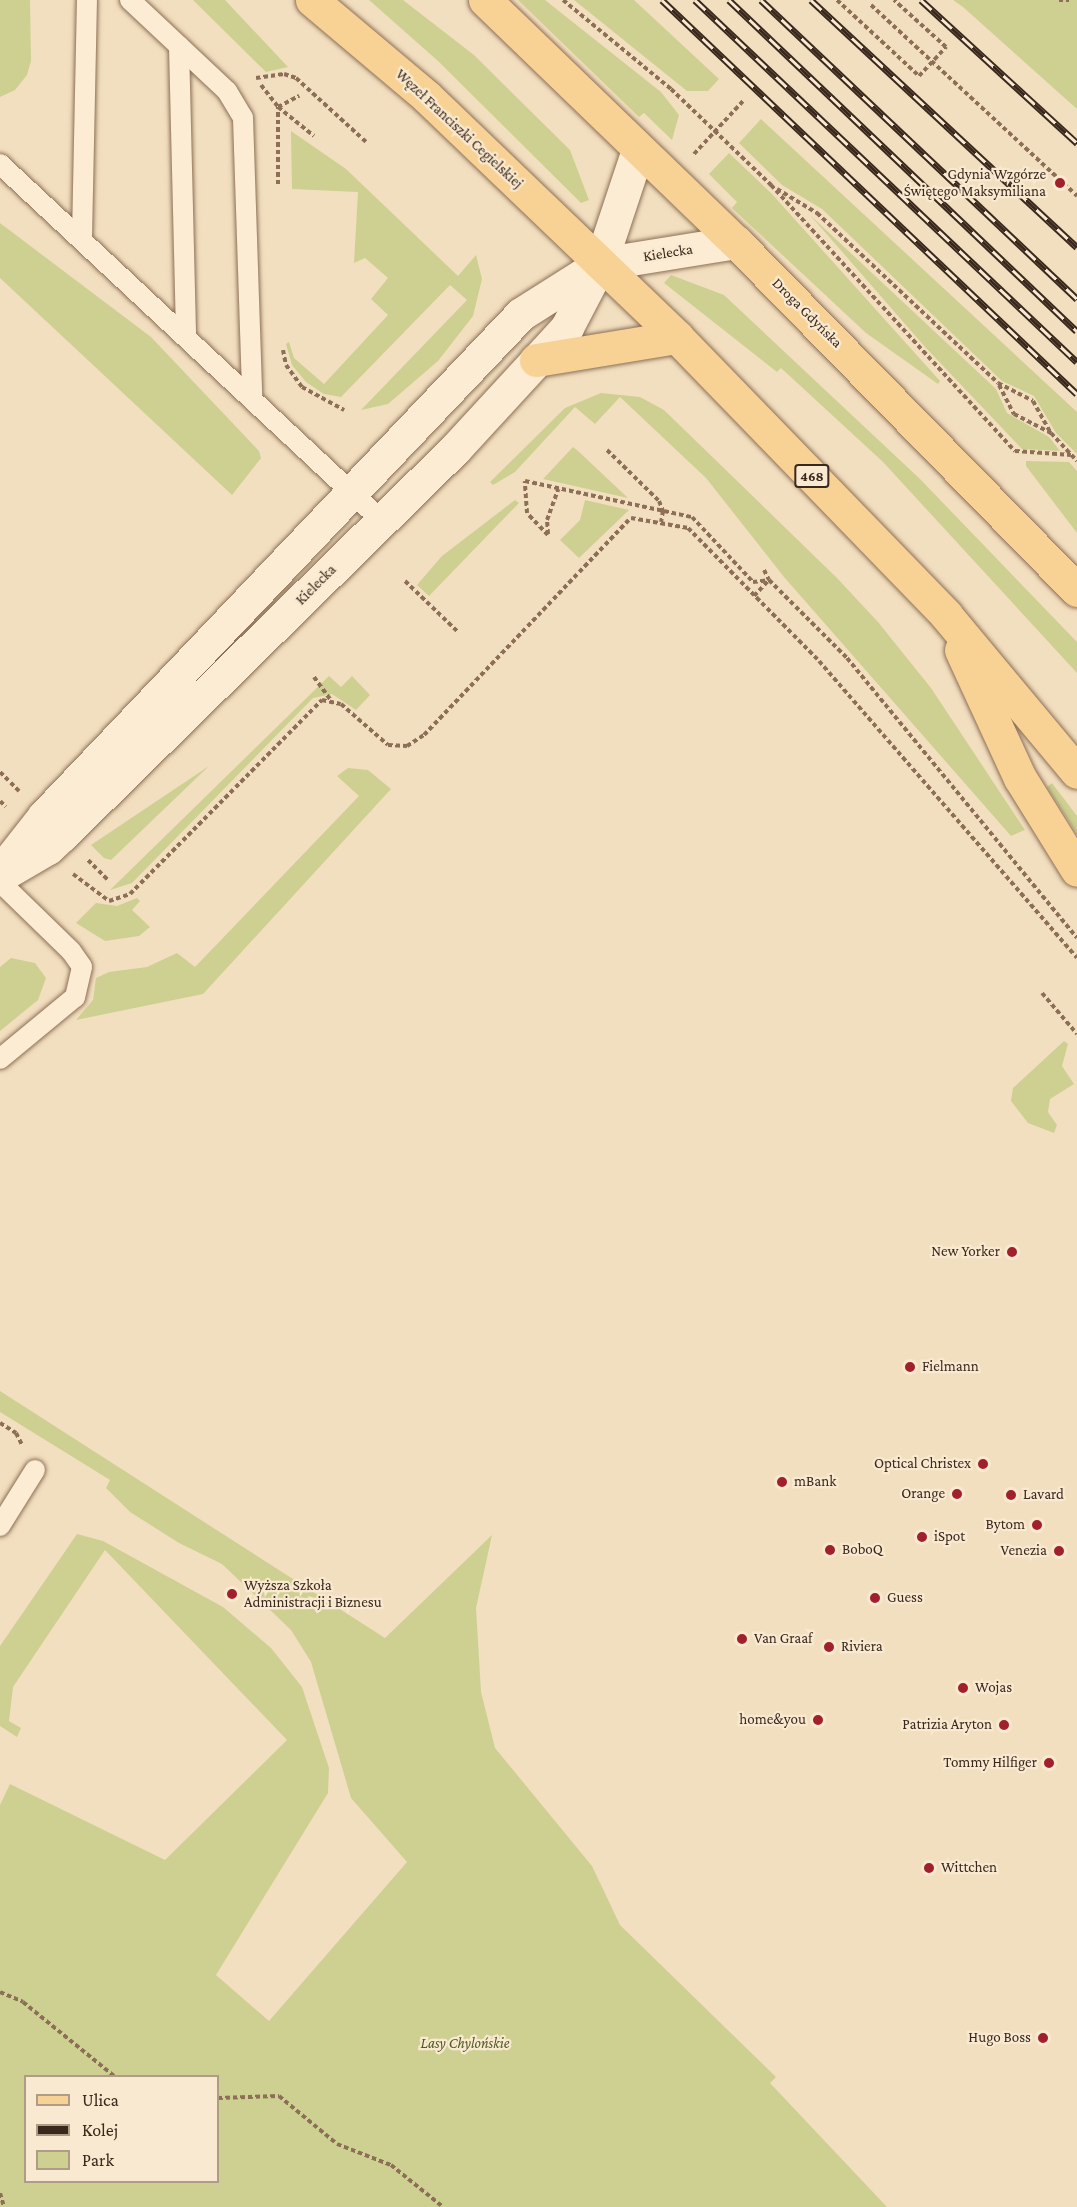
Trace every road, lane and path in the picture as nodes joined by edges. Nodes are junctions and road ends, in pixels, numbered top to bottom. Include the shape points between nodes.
1 (87, 0) edge
2 (130, 0) edge
3 (312, 0) edge
4 (468, 0) edge
5 (485, 0) edge
6 (562, 0) edge
7 (837, 0) edge
8 (894, 0) edge
9 (1059, 0) edge
10 (1069, 0) edge
11 (871, 5) dead end
12 (529, 44) junction
13 (179, 46) junction
14 (932, 62) junction
15 (256, 78) dead end
16 (299, 96) dead end
17 (743, 101) dead end
18 (278, 107) junction
19 (716, 131) junction
20 (315, 136) dead end
21 (366, 142) dead end
22 (638, 150) junction
23 (691, 157) dead end
24 (0, 164) edge
25 (771, 185) junction
26 (278, 193) dead end
27 (1077, 196) edge
28 (82, 237) junction
29 (736, 242) junction
30 (600, 264) junction
31 (186, 335) junction
32 (677, 337) junction
33 (282, 343) dead end
34 (536, 360) junction
35 (998, 384) junction
36 (252, 396) junction
37 (344, 410) dead end
38 (1051, 433) junction
39 (607, 450) dead end
40 (1071, 455) junction
41 (1077, 461) edge
42 (558, 489) junction
43 (351, 493) junction
44 (663, 511) junction
45 (382, 521) junction
46 (661, 522) junction
47 (764, 570) dead end
48 (769, 580) junction
49 (405, 581) dead end
50 (1077, 591) edge
51 (754, 596) junction
52 (946, 615) junction
53 (456, 631) dead end
54 (314, 677) dead end
55 (331, 700) junction
56 (1034, 717) junction
57 (1077, 746) edge
58 (0, 772) edge
59 (1077, 772) edge
60 (23, 795) dead end
61 (81, 854) dead end
62 (67, 867) dead end
63 (1077, 870) edge
64 (0, 874) edge
65 (108, 880) dead end
66 (0, 882) edge
67 (1077, 938) edge
68 (1077, 958) edge
69 (1042, 993) dead end
70 (1077, 1034) edge
71 (0, 1059) edge
72 (0, 1423) edge
73 (16, 1433) dead end
74 (35, 1470) dead end
75 (0, 1526) edge
76 (0, 1992) edge
77 (113, 2075) edge
78 (219, 2098) edge
79 (0, 2193) edge
80 (4, 2207) edge
81 (443, 2207) edge

1 - 28 lane
2 - 13 lane
3 - 30 main road, Węzeł Franciszki Cegielskiej / 468 via 427,97
4 - 12 main road
5 - 12 main road
6 - 19 path
7 - 14 path via 919,76
8 - 14 path via 946,47
9 - 10 path
11 - 14 path
12 - 22 main road, Droga Gdyńska
13 - 31 lane
13 - 36 lane via 227,91 243,118
14 - 27 path
15 - 21 path via 284,74 296,78
16 - 18 path
17 - 19 path
18 - 20 path
18 - 26 path
19 - 23 path
19 - 25 path
22 - 29 main road, Droga Gdyńska
22 - 30 main road, Kielecka
24 - 28 lane
25 - 35 path via 817,213
25 - 40 path via 1015,451
28 - 31 lane
29 - 30 main road, Kielecka
29 - 50 main road, Droga Gdyńska
30 - 32 main road, 468
30 - 34 main road, Kielecka via 567,327
30 - 43 main road, Kielecka via 521,314
31 - 36 lane
32 - 34 main road
32 - 52 main road, 468
33 - 37 path via 294,378 313,395
34 - 45 main road, Kielecka
35 - 38 path via 1014,414
35 - 38 path via 1033,401
36 - 43 lane
38 - 40 path
39 - 44 path via 659,501
40 - 41 path
42 - 42 path via 547,520 548,535 527,513 525,481
42 - 44 path
43 - 45 lane
43 - 64 main road, Kielecka via 37,824
44 - 46 path
44 - 48 path via 692,517 753,582
45 - 64 main road, Kielecka via 48,848
46 - 51 path via 688,528
46 - 55 path via 631,518 424,735 407,746 388,745
47 - 48 path
48 - 51 path
48 - 67 path via 847,658
49 - 53 path
51 - 68 path via 819,661
52 - 56 main road, 468
52 - 63 main road via 1020,778
54 - 55 path
55 - 62 path via 322,700 311,708 130,894 109,901
56 - 57 main road, 468
56 - 59 main road
58 - 60 path
61 - 65 path
66 - 71 lane via 71,951 82,967 75,997
69 - 70 path
72 - 73 path
74 - 75 lane
76 - 77 path via 23,2002
78 - 81 path via 279,2096 337,2144 391,2165
79 - 80 path

